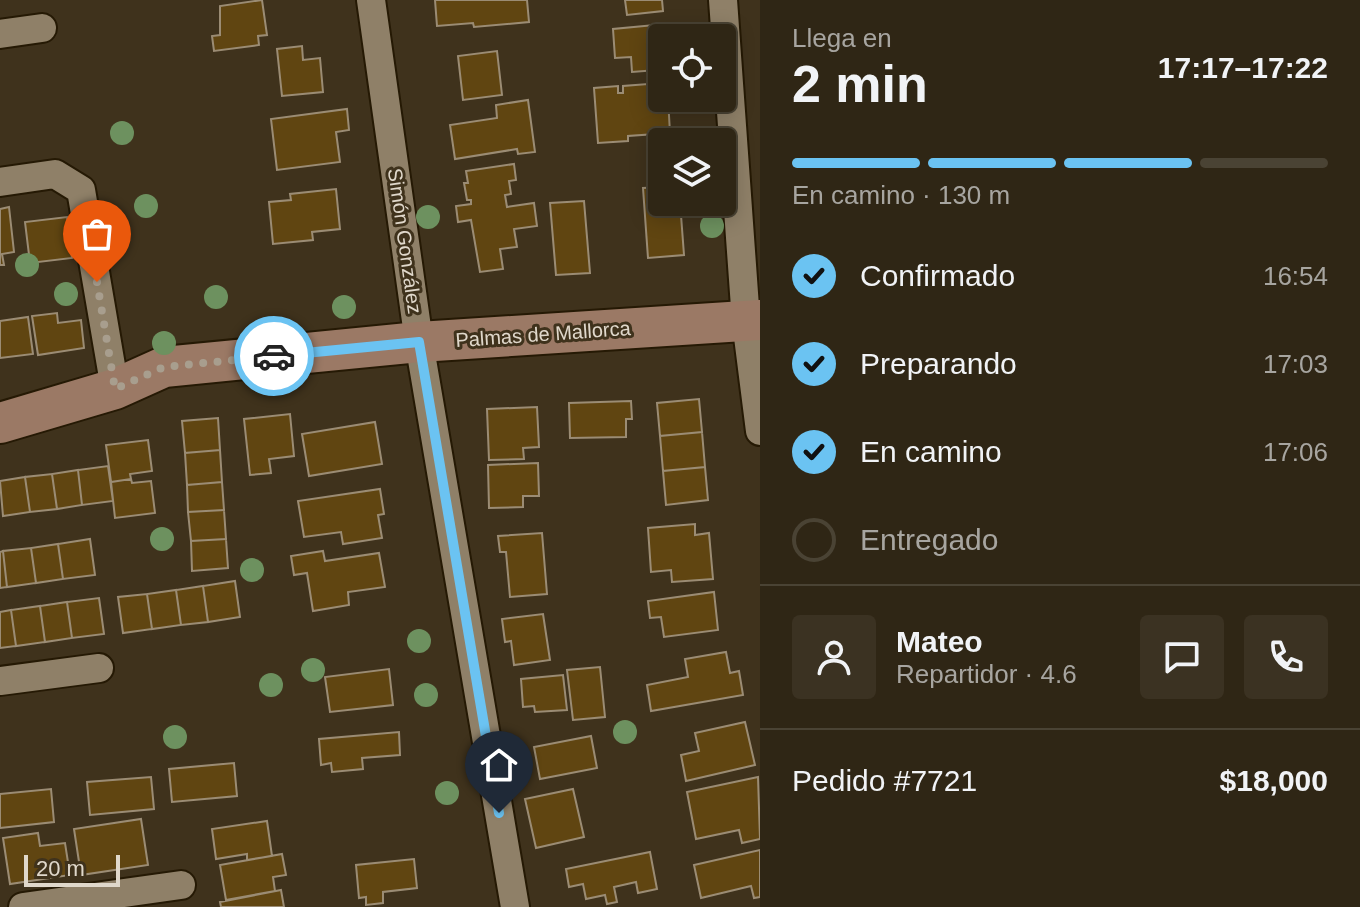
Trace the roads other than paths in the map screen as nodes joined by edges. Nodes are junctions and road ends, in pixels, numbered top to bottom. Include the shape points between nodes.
1 (371, 0) edge
2 (723, 0) edge
3 (42, 28) dead end
4 (0, 34) edge
5 (0, 182) edge
6 (753, 320) edge
7 (419, 342) junction
8 (115, 389) junction
9 (0, 423) edge
10 (760, 431) edge
11 (99, 668) dead end
12 (0, 681) edge
13 (181, 885) dead end
14 (23, 907) edge
15 (515, 907) edge

1 - 7 street, Simón González
2 - 6 street
3 - 4 street
5 - 8 street via 55,174 81,190
6 - 7 street, Palmas de Mallorca
6 - 10 street
7 - 8 street, Palmas de Mallorca via 164,367
7 - 15 street, Simón González
8 - 9 street, Palmas de Mallorca
11 - 12 street
13 - 14 street

